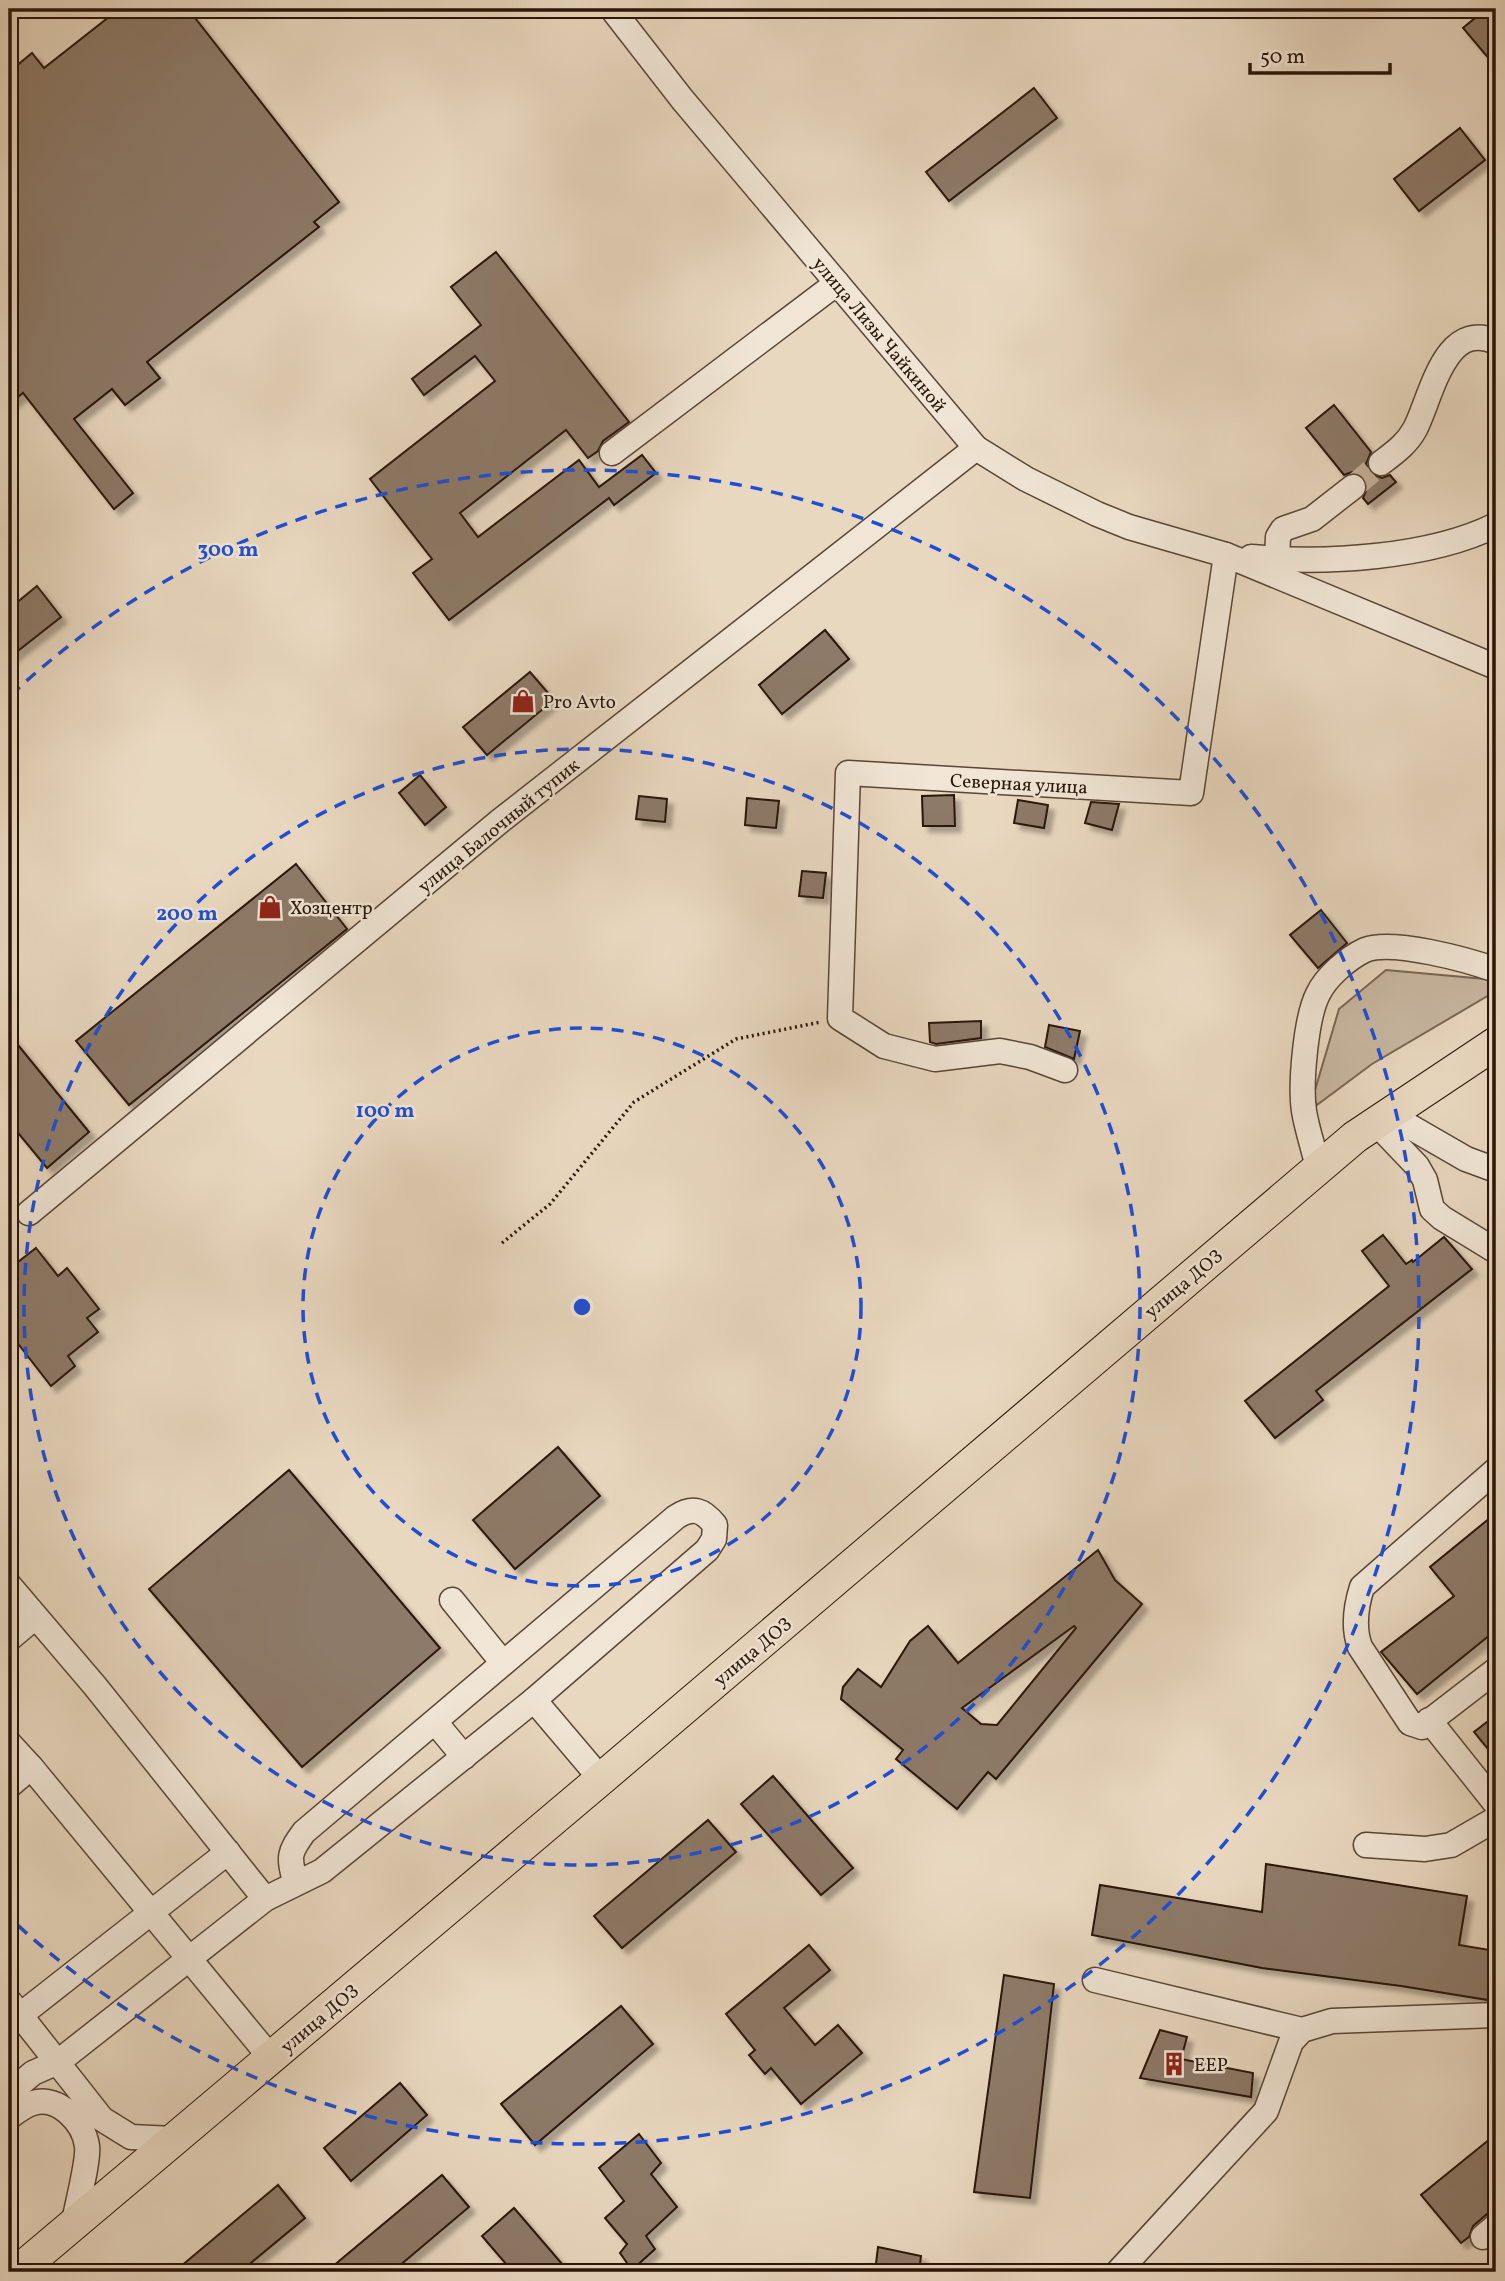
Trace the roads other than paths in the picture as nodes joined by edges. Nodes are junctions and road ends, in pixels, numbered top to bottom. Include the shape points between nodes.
1 (612, 9) edge
2 (837, 283) junction
3 (1496, 342) edge
4 (976, 448) junction
5 (612, 453) dead end
6 (1381, 463) tunnel mouth
7 (1353, 486) tunnel mouth
8 (1496, 525) edge
9 (1226, 555) junction
10 (1278, 560) junction
11 (1496, 667) edge
12 (1496, 970) edge
13 (1496, 1043) edge
14 (1065, 1070) dead end
15 (1382, 1119) junction
16 (1318, 1168) junction
17 (1496, 1170) edge
18 (29, 1213) dead end
19 (1496, 1251) edge
20 (1496, 1470) edge
21 (9, 1585) edge
22 (452, 1600) dead end
23 (35, 1618) junction
24 (9, 1639) edge
25 (503, 1663) junction
26 (1496, 1670) edge
27 (534, 1700) junction
28 (1429, 1720) junction
29 (435, 1722) junction
30 (9, 1743) edge
31 (464, 1757) junction
32 (31, 1767) junction
33 (601, 1779) junction
34 (9, 1786) edge
35 (1496, 1804) edge
36 (1496, 1819) edge
37 (1366, 1845) dead end
38 (228, 1852) junction
39 (295, 1882) junction
40 (265, 1899) junction
41 (153, 1913) junction
42 (191, 1959) junction
43 (1095, 1980) dead end
44 (13, 2013) edge
45 (1496, 2015) edge
46 (1302, 2030) junction
47 (271, 2058) junction
48 (58, 2062) junction
49 (9, 2093) edge
50 (9, 2117) edge
51 (173, 2139) junction
52 (74, 2222) junction
53 (17, 2272) edge
54 (1118, 2272) edge

1 - 2 street, улица Лизы Чайкиной
2 - 4 street, улица Лизы Чайкиной
2 - 5 street
3 - 6 street via 1487,337 1474,339 1447,355 1415,429 1406,443
4 - 9 street, улица Лизы Чайкиной via 1097,514
4 - 18 street, улица Балочный тупик via 500,821
7 - 10 street via 1312,519 1283,529 1278,537
8 - 10 street via 1459,540 1411,550
9 - 10 street
9 - 11 street
9 - 14 street, Северная улица via 1191,793 848,773 840,1018 884,1046 935,1059 1000,1051
12 - 16 street via 1388,946 1365,950 1337,970 1318,992 1312,1009 1302,1088
13 - 15 main road, улица ДОЗ
15 - 16 main road, улица ДОЗ
15 - 17 street
15 - 19 street via 1425,1180 1432,1209
16 - 33 main road, улица ДОЗ
20 - 28 street via 1362,1587 1358,1601 1356,1636 1360,1647 1410,1723 1422,1727
21 - 23 street
22 - 25 street
23 - 24 street
23 - 38 street
25 - 27 street via 684,1511 706,1513 715,1525 708,1550
25 - 29 street
26 - 28 street
27 - 31 street
27 - 33 street
28 - 35 street
29 - 31 street
29 - 39 street via 304,1832 289,1859
30 - 32 street
31 - 39 street via 322,1871
32 - 34 street
32 - 41 street
33 - 47 main road, улица ДОЗ
36 - 37 street via 1451,1844 1425,1849
38 - 40 street
38 - 41 street
39 - 40 street
40 - 42 street
41 - 42 street
41 - 44 street
42 - 47 street
42 - 48 street
43 - 46 street
44 - 48 street
45 - 46 street via 1332,2021
46 - 54 street via 1291,2042 1266,2111
47 - 51 main road, улица ДОЗ
48 - 49 street via 33,2073
48 - 51 street via 102,2119 131,2137
50 - 52 street via 33,2102 50,2103 69,2112 82,2127 88,2147
51 - 52 main road, улица ДОЗ
52 - 53 main road, улица ДОЗ

